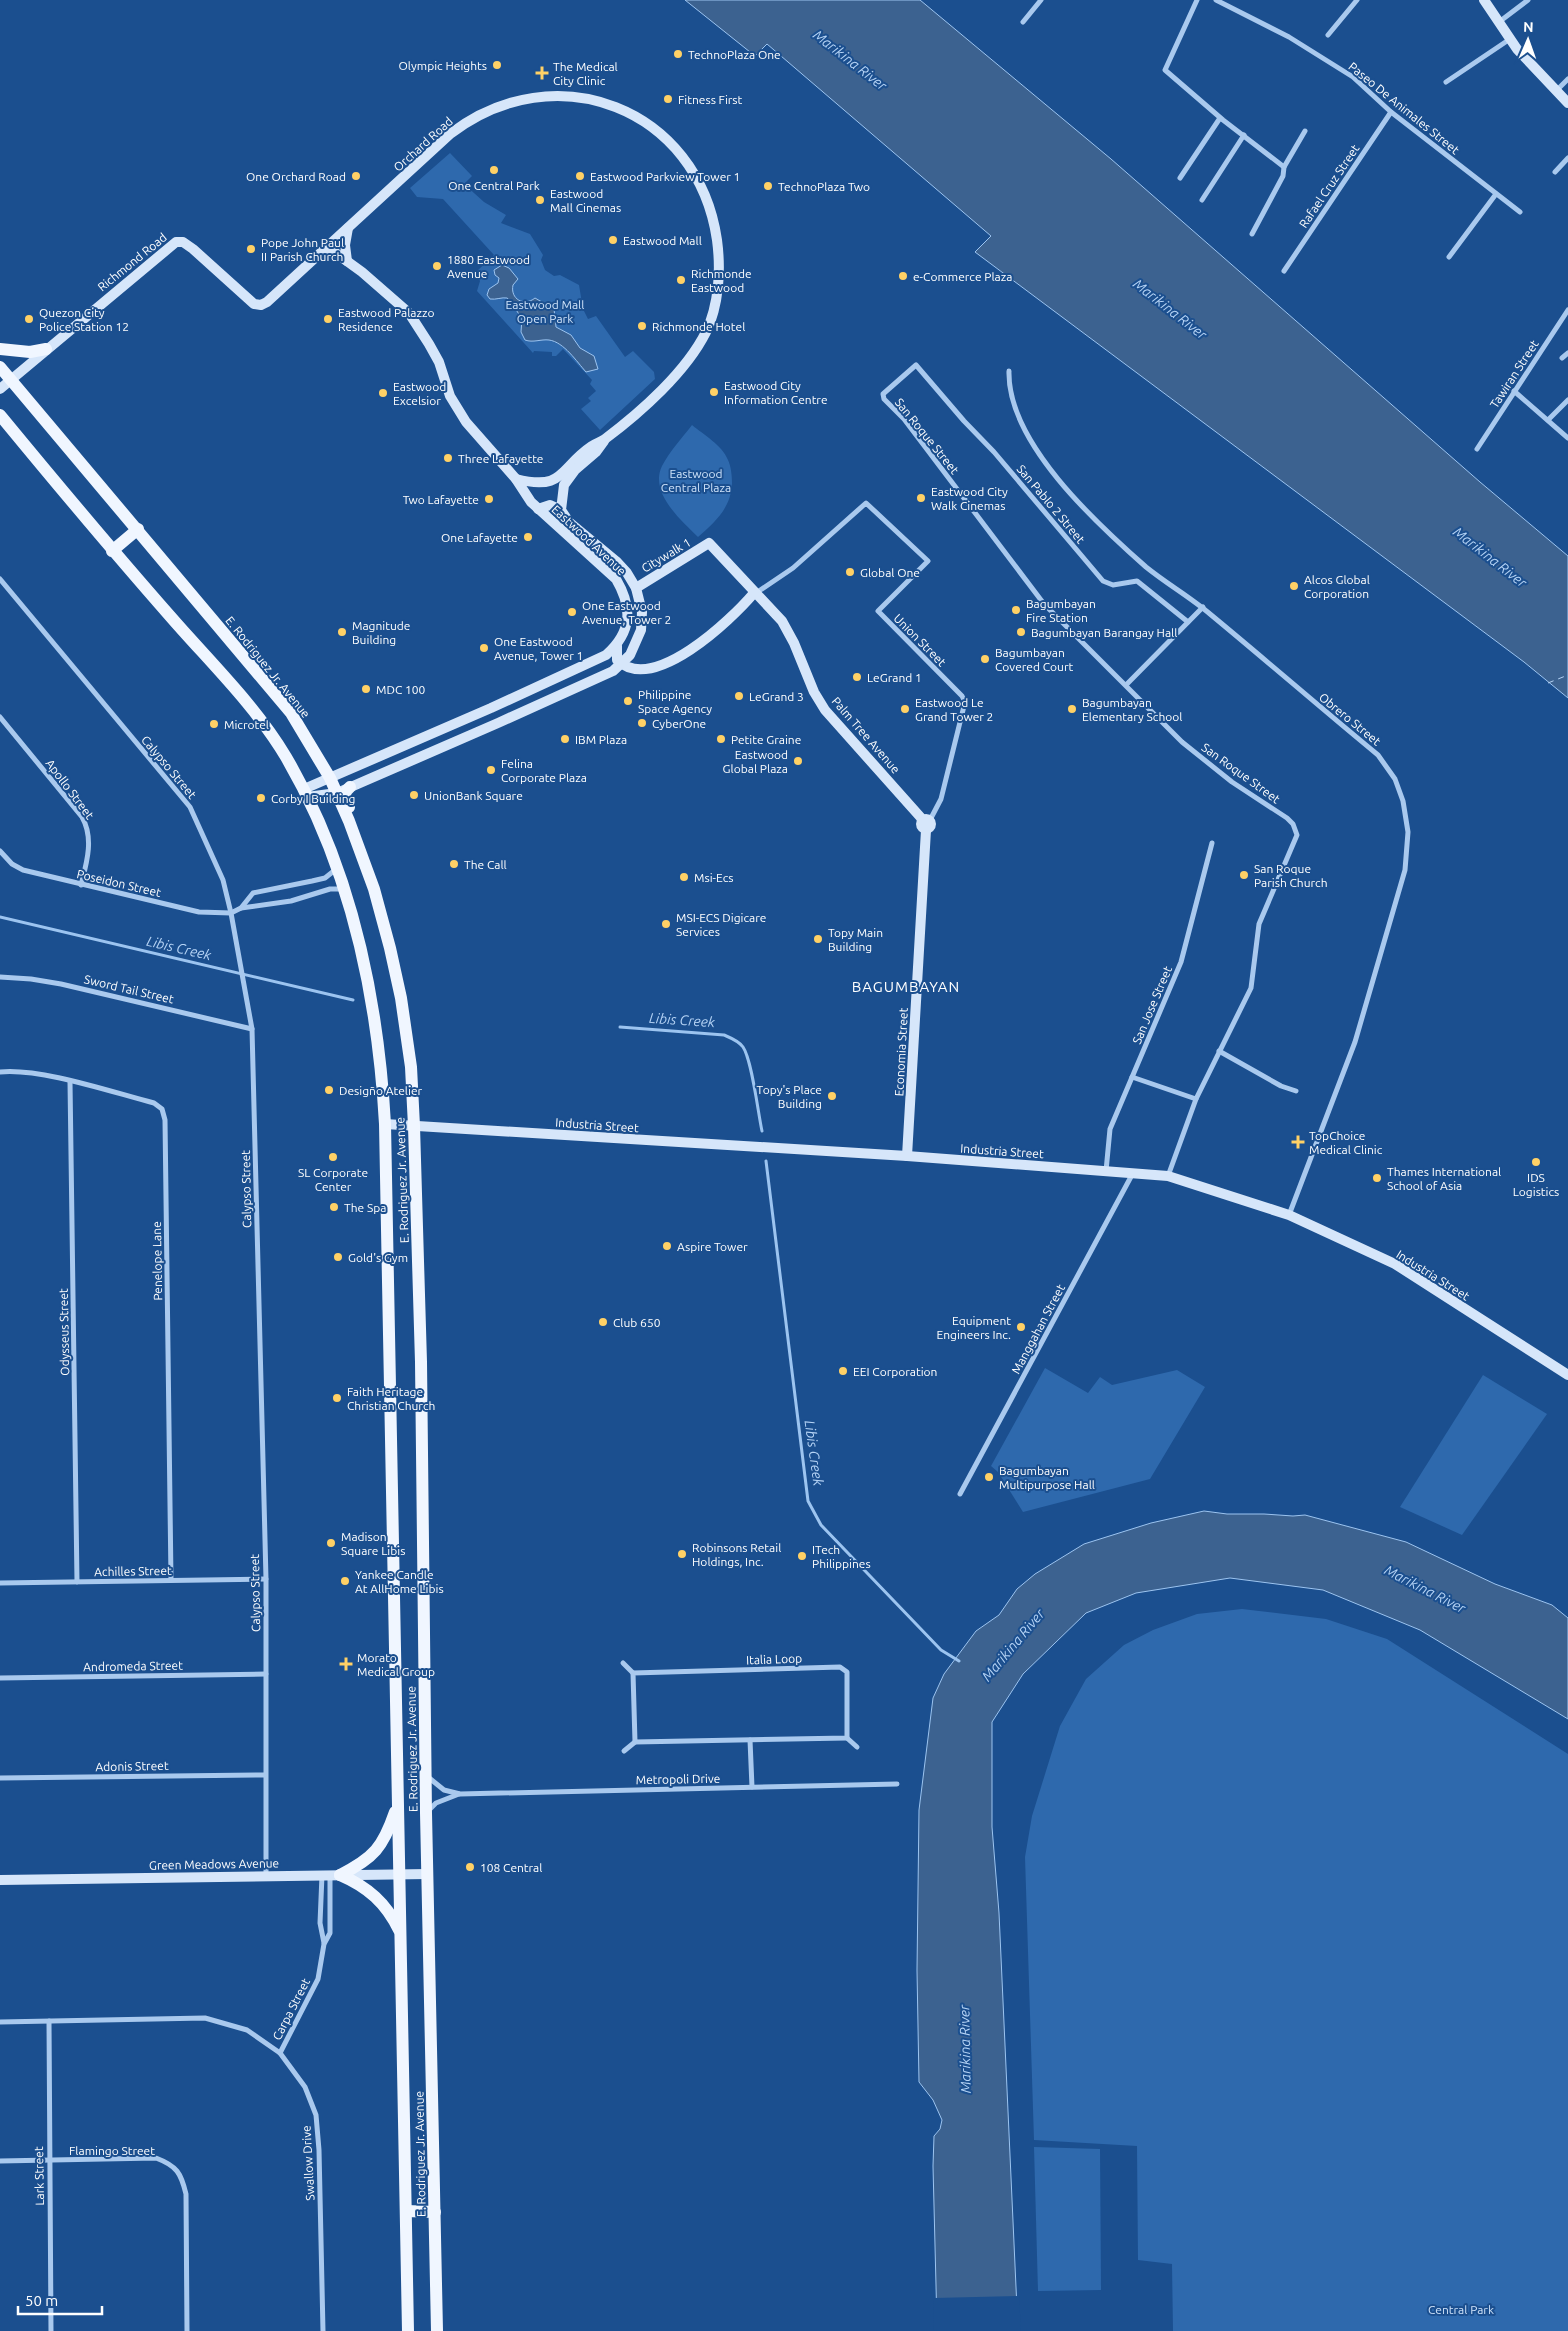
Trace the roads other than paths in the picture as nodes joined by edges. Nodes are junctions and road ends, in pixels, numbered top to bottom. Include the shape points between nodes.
1 (1041, 0) edge
2 (1197, 0) edge
3 (1216, 0) edge
4 (1357, 0) edge
5 (1484, 0) edge
6 (1528, 0) edge
7 (1023, 22) dead end
8 (1498, 22) junction
9 (1328, 35) dead end
10 (1510, 39) junction
11 (1568, 79) edge
12 (1446, 82) dead end
13 (1556, 91) junction
14 (1568, 103) edge
15 (1391, 112) junction
16 (1220, 118) junction
17 (1305, 132) dead end
18 (1244, 135) junction
19 (1568, 158) edge
20 (1284, 167) junction
21 (1555, 172) dead end
22 (1180, 178) dead end
23 (1496, 194) junction
24 (1202, 200) dead end
25 (1520, 212) dead end
26 (348, 228) junction
27 (1252, 234) dead end
28 (325, 250) junction
29 (1449, 257) dead end
30 (347, 261) junction
31 (1284, 271) dead end
32 (1568, 310) edge
33 (0, 349) edge
34 (46, 349) junction
35 (1568, 352) edge
36 (1562, 358) dead end
37 (916, 365) joint
38 (0, 367) edge
39 (1009, 371) dead end
40 (10, 379) junction
41 (0, 389) edge
42 (1514, 391) junction
43 (1568, 400) edge
44 (0, 415) edge
45 (1548, 420) junction
46 (1568, 438) edge
47 (604, 440) junction
48 (1477, 448) dead end
49 (516, 479) junction
50 (561, 508) junction
51 (538, 509) junction
52 (138, 530) junction
53 (709, 543) joint
54 (112, 551) junction
55 (0, 579) edge
56 (636, 588) junction
57 (754, 593) junction
58 (1203, 607) junction
59 (1188, 622) junction
60 (617, 646) junction
61 (622, 665) junction
62 (1126, 685) junction
63 (491, 708) junction
64 (0, 717) edge
65 (498, 723) junction
66 (427, 736) junction
67 (434, 751) junction
68 (330, 778) junction
69 (350, 787) junction
70 (306, 793) junction
71 (337, 793) junction
72 (926, 823) junction
73 (356, 840) junction
74 (1212, 843) dead end
75 (0, 851) edge
76 (336, 868) junction
77 (81, 885) junction
78 (344, 890) junction
79 (241, 908) junction
80 (231, 914) junction
81 (0, 977) edge
82 (252, 1029) junction
83 (1219, 1051) junction
84 (0, 1072) edge
85 (1132, 1076) junction
86 (70, 1082) junction
87 (1296, 1091) dead end
88 (1196, 1099) junction
89 (385, 1124) junction
90 (414, 1126) junction
91 (907, 1156) junction
92 (1106, 1171) junction
93 (1133, 1173) junction
94 (1168, 1176) junction
95 (1288, 1215) junction
96 (1568, 1375) edge
97 (960, 1494) dead end
98 (266, 1579) junction
99 (171, 1580) junction
100 (77, 1582) junction
101 (0, 1583) edge
102 (623, 1663) dead end
103 (633, 1673) junction
104 (266, 1674) junction
105 (0, 1678) edge
106 (847, 1738) junction
107 (750, 1740) junction
108 (635, 1742) junction
109 (857, 1747) dead end
110 (624, 1752) dead end
111 (426, 1774) junction
112 (264, 1775) junction
113 (0, 1778) edge
114 (897, 1784) dead end
115 (752, 1787) junction
116 (460, 1794) junction
117 (398, 1803) junction
118 (426, 1813) junction
119 (400, 1874) junction
120 (428, 1874) junction
121 (331, 1875) junction
122 (266, 1876) junction
123 (0, 1880) edge
124 (401, 1934) junction
125 (324, 1944) junction
126 (49, 2020) junction
127 (0, 2022) edge
128 (280, 2053) junction
129 (48, 2160) junction
130 (0, 2161) edge
131 (406, 2211) junction
132 (434, 2212) junction
133 (51, 2331) edge
134 (187, 2331) edge
135 (324, 2331) edge
136 (408, 2331) edge
137 (437, 2331) edge

1 - 7 street
2 - 16 street via 1165,70
3 - 15 street, Paseo De Animales Street via 1290,37 1345,72
4 - 9 street
5 - 8 street
6 - 8 street
8 - 10 street
10 - 12 street
10 - 13 street
11 - 13 street
13 - 14 street
15 - 23 street, Paseo De Animales Street
15 - 31 street, Rafael Cruz Street
16 - 18 street
16 - 22 street
17 - 20 street
18 - 20 street
18 - 24 street
19 - 21 street
20 - 27 street via 1283,176
23 - 25 street, Paseo De Animales Street
23 - 29 street
26 - 28 street, Richmond Road
26 - 30 street
26 - 47 street, Orchard Road via 456,130 494,108 514,101 559,95 596,100 617,106 661,136 688,165 710,208 719,260 716,298 706,332 682,367
28 - 30 street, Eastwood Avenue via 333,251
28 - 34 street, Richmond Road via 261,305 254,304 193,249 176,242
30 - 49 street, Eastwood Avenue via 409,313 436,356 461,416
32 - 42 street, Tawiran Street
33 - 34 main road via 30,352
34 - 40 street, Richmond Road
35 - 36 street
37 - 59 street, San Pablo 2 Street via 1103,580 1113,585 1137,581
37 - 62 street, San Roque Street via 884,394 884,400 904,419 1044,604
38 - 40 main road, E. Rodriguez Jr. Avenue
39 - 58 street, Obrero Street via 1010,393 1022,428 1068,491 1148,568
40 - 41 street, Richmond Road
40 - 52 main road, E. Rodriguez Jr. Avenue
42 - 45 street
42 - 48 street, Tawiran Street
43 - 45 street
44 - 54 main road, E. Rodriguez Jr. Avenue
45 - 46 street
47 - 49 street, Orchard Road via 592,446 551,482 541,484
47 - 50 street, Orchard Road via 567,480 562,491
49 - 51 street, Eastwood Avenue
50 - 51 street via 550,505
50 - 56 street, Eastwood Avenue via 569,522 616,561
51 - 60 street, Eastwood Avenue via 616,579 628,607 627,623
52 - 54 main road
52 - 68 main road, E. Rodriguez Jr. Avenue via 290,713
53 - 56 street, Citywalk 1
53 - 57 street, Palm Tree Avenue
54 - 70 main road, E. Rodriguez Jr. Avenue via 272,735
55 - 80 street, Calypso Street via 190,807 223,880
56 - 61 street, Eastwood Avenue via 642,612 641,630
57 - 61 street via 694,648 668,662 642,669
57 - 72 street, Palm Tree Avenue via 782,622 825,710
57 - 72 street, Union Street via 793,568 866,503 928,561 878,611 965,702 941,799
58 - 59 street
58 - 95 street, Obrero Street via 1378,755 1395,779 1403,801 1408,832 1405,870 1398,899 1355,1042
59 - 62 street
60 - 61 street via 617,660
60 - 63 street via 606,655
61 - 65 street
62 - 83 street, San Roque Street via 1182,742 1232,782 1287,818 1297,835 1259,924 1250,988
63 - 65 street
63 - 66 street
64 - 77 street, Apollo Street via 87,825 89,844
65 - 67 street
66 - 67 street
66 - 68 street
67 - 69 street
68 - 70 street
68 - 71 main road, E. Rodriguez Jr. Avenue
69 - 71 street
69 - 73 main road via 344,796 358,828
70 - 71 street
70 - 76 main road, E. Rodriguez Jr. Avenue
71 - 73 main road, E. Rodriguez Jr. Avenue
72 - 91 street, Economia Street
73 - 90 main road, E. Rodriguez Jr. Avenue via 382,918 402,1002 411,1067
74 - 85 street, San Jose Street via 1181,962
75 - 77 street, Poseidon Street via 23,870
76 - 78 main road, E. Rodriguez Jr. Avenue
76 - 79 street via 332,874 318,880 253,893
77 - 80 street, Poseidon Street via 198,912
78 - 79 street via 337,888 291,901
78 - 89 main road, E. Rodriguez Jr. Avenue via 359,941 373,1011
79 - 80 street
80 - 82 street, Calypso Street
81 - 82 street, Sword Tail Street via 31,978 61,984
82 - 98 street, Calypso Street
83 - 87 street
83 - 88 street, San Roque Street
84 - 86 street, Penelope Lane via 36,1073
85 - 88 street
85 - 92 street, San Jose Street via 1110,1129
86 - 99 street, Penelope Lane via 154,1103 162,1109 165,1120
86 - 100 street, Odysseus Street
88 - 94 street, San Roque Street
89 - 90 street, Industria Street
89 - 117 main road, E. Rodriguez Jr. Avenue
90 - 91 street, Industria Street
90 - 111 main road, E. Rodriguez Jr. Avenue via 421,1362
91 - 92 street, Industria Street
92 - 93 street, Industria Street
93 - 94 street, Industria Street
93 - 97 street, Manggahan Street
94 - 95 street, Industria Street
95 - 96 street, Industria Street via 1395,1264
98 - 99 street, Achilles Street
98 - 104 street, Calypso Street
99 - 100 street, Achilles Street
100 - 101 street, Achilles Street
102 - 103 street
103 - 106 street, Italia Loop via 840,1667 848,1672
103 - 108 street
104 - 105 street, Andromeda Street
104 - 112 street, Calypso Street
106 - 107 street
106 - 109 street
107 - 108 street
107 - 115 street
108 - 110 street
111 - 116 street, Metropoli Drive via 435,1785
111 - 118 main road, E. Rodriguez Jr. Avenue
112 - 113 street, Adonis Street
112 - 122 street, Calypso Street
114 - 115 street, Metropoli Drive
115 - 116 street, Metropoli Drive
116 - 118 street, Metropoli Drive via 436,1803
117 - 119 main road, E. Rodriguez Jr. Avenue
117 - 121 main road via 386,1837 378,1849 367,1860
118 - 120 main road, E. Rodriguez Jr. Avenue
119 - 120 street, Green Meadows Avenue
119 - 121 street, Green Meadows Avenue
119 - 124 main road, E. Rodriguez Jr. Avenue
120 - 132 main road, E. Rodriguez Jr. Avenue
121 - 122 street, Green Meadows Avenue
121 - 124 main road via 356,1882 371,1892 394,1918
121 - 125 street, Carpa Street via 330,1933
121 - 125 street, Carpa Street via 320,1924
122 - 123 street, Green Meadows Avenue
124 - 131 main road, E. Rodriguez Jr. Avenue
125 - 128 street, Carpa Street via 318,1979
126 - 127 street, Swallow Drive
126 - 128 street, Swallow Drive via 205,2018 247,2030
126 - 129 street, Lark Street
128 - 135 street, Swallow Drive via 305,2087 316,2115
129 - 130 street, Flamingo Street
129 - 133 street, Lark Street
129 - 134 street, Flamingo Street via 156,2158 171,2164 182,2178 186,2194
131 - 132 main road
131 - 136 main road, E. Rodriguez Jr. Avenue
132 - 137 main road, E. Rodriguez Jr. Avenue

